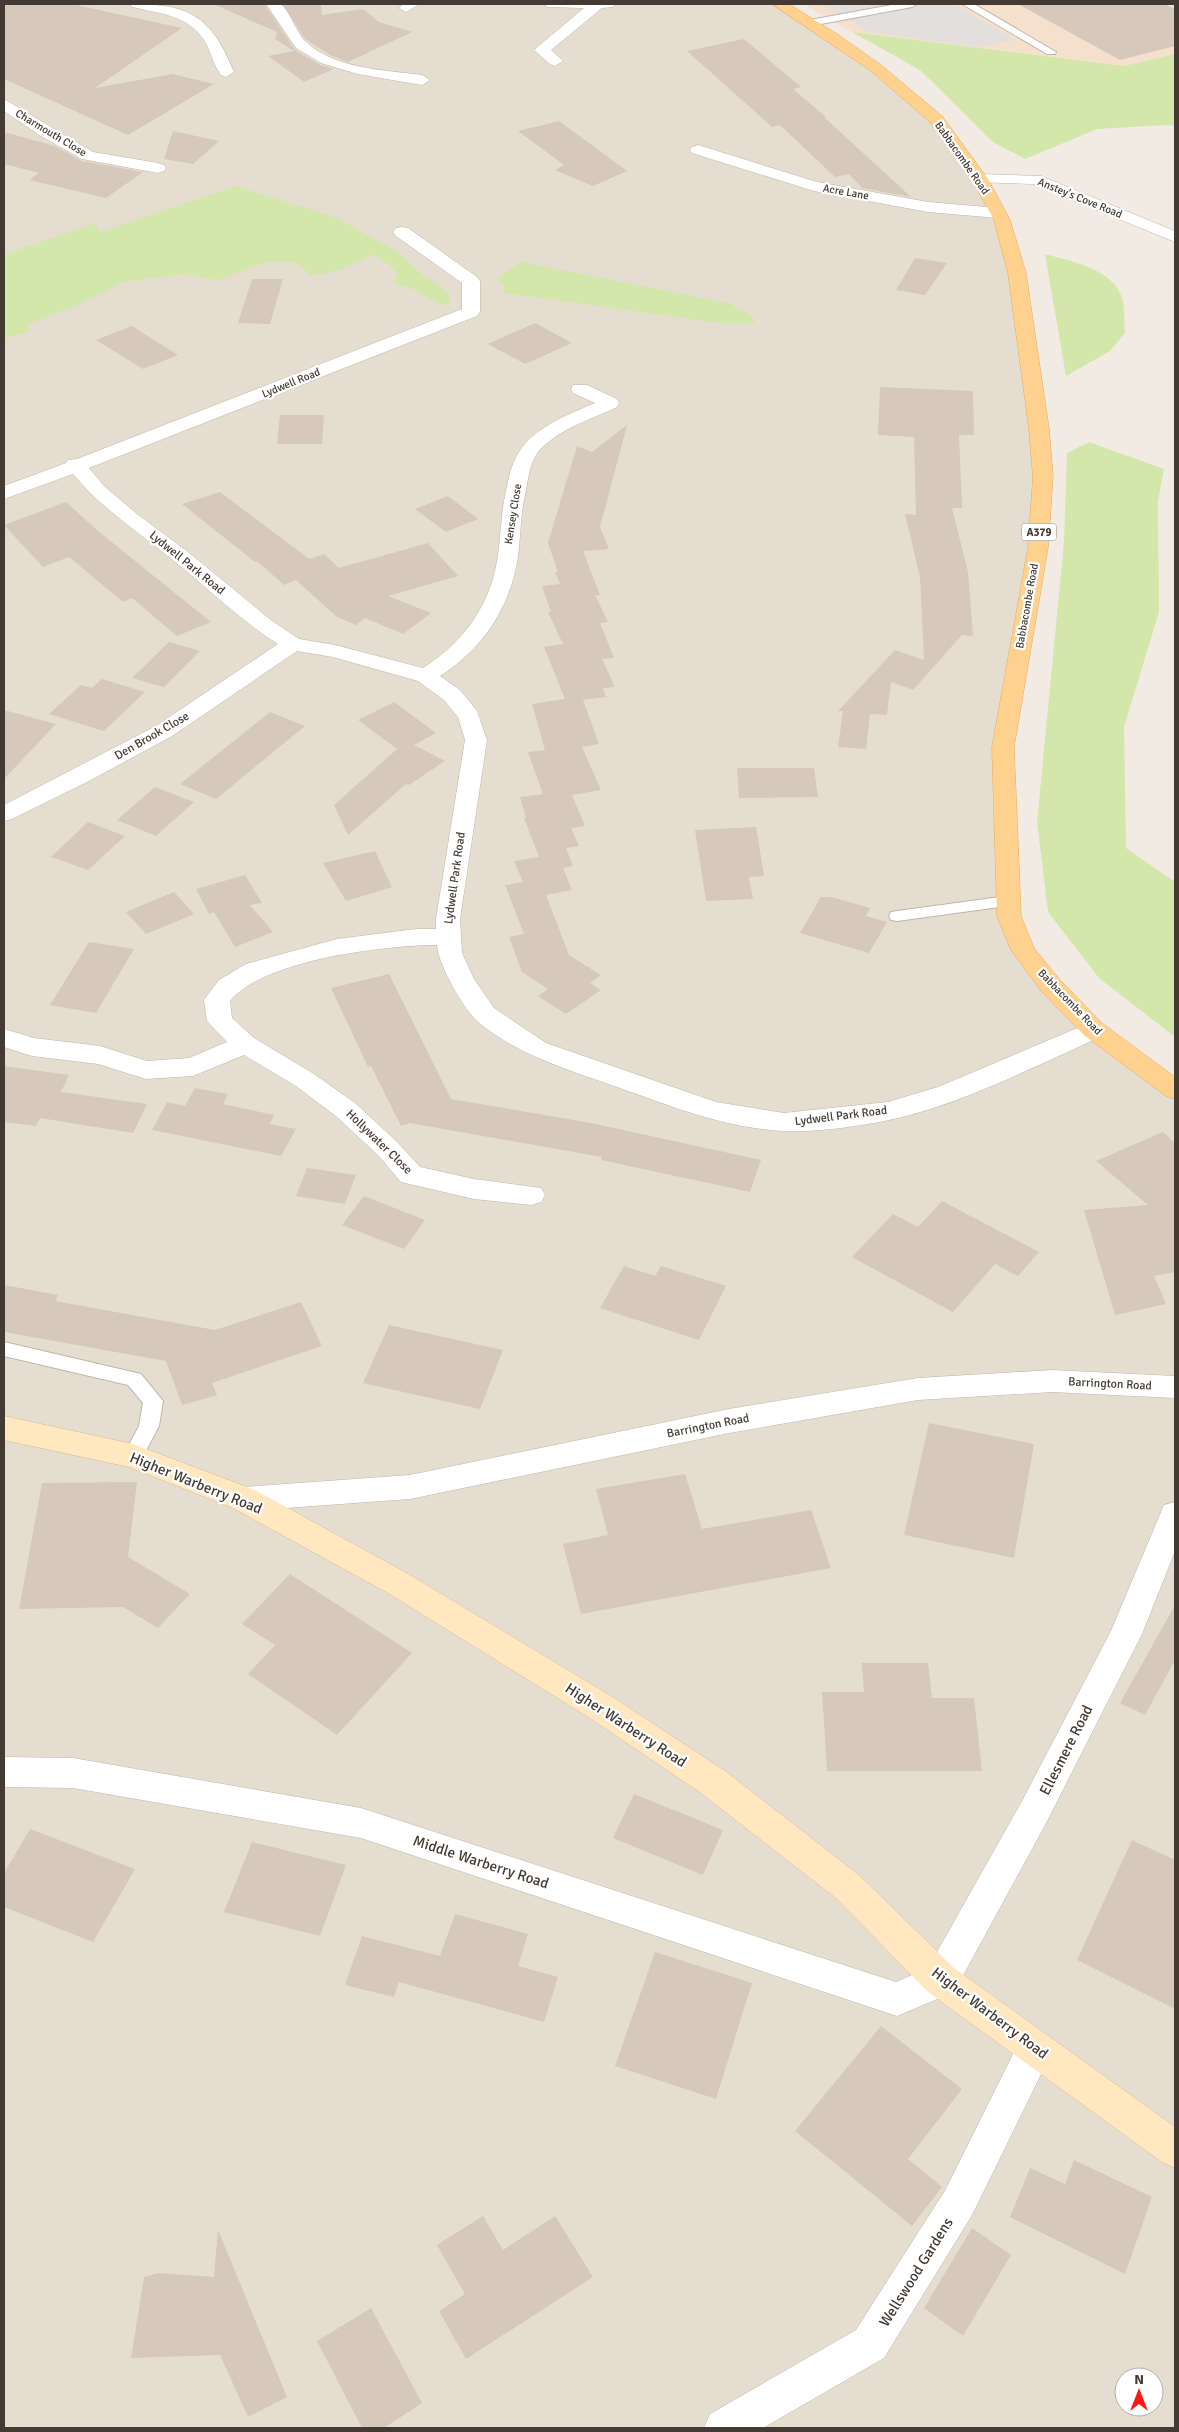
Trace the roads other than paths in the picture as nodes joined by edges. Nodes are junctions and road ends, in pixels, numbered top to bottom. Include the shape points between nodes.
1 (137, 4) edge
2 (273, 4) edge
3 (552, 4) edge
4 (613, 4) edge
5 (779, 4) edge
6 (912, 4) edge
7 (967, 4) edge
8 (596, 5) junction
9 (810, 23) junction
10 (1051, 52) dead end
11 (555, 61) dead end
12 (226, 72) dead end
13 (422, 80) dead end
14 (4, 104) edge
15 (698, 150) dead end
16 (158, 168) dead end
17 (980, 180) junction
18 (998, 213) junction
19 (402, 232) dead end
20 (1175, 237) edge
21 (580, 390) dead end
22 (75, 464) junction
23 (4, 493) edge
24 (293, 644) junction
25 (426, 676) junction
26 (4, 814) edge
27 (1008, 901) junction
28 (898, 916) dead end
29 (447, 937) junction
30 (1094, 1030) junction
31 (4, 1038) edge
32 (245, 1044) junction
33 (1175, 1090) edge
34 (531, 1195) dead end
35 (4, 1349) edge
36 (1175, 1387) edge
37 (4, 1428) edge
38 (133, 1456) junction
39 (244, 1499) junction
40 (1175, 1514) edge
41 (4, 1772) edge
42 (941, 1980) junction
43 (1035, 2048) junction
44 (1175, 2149) edge
45 (724, 2428) edge

1 - 12 street via 186,15 198,22 215,43
2 - 13 street via 292,36 303,47 333,64
3 - 8 street
4 - 8 street
5 - 9 main road, Babbacombe Road / A379
6 - 9 lane
7 - 10 lane
8 - 11 street via 542,50
9 - 17 main road, Babbacombe Road / A379 via 876,68 936,119
14 - 16 street, Charmouth Close via 47,134 88,156
15 - 18 street, Acre Lane via 814,186 928,207
17 - 18 main road, Babbacombe Road / A379
17 - 20 street, Anstey's Cove Road via 1035,180
18 - 27 main road, Babbacombe Road / A379 via 1017,272 1043,477 1038,548 1003,747
19 - 22 street, Lydwell Road via 471,281 471,312 200,419
21 - 25 street, Kensey Close via 610,403 543,436 528,452 512,505 506,566 492,608 479,632 448,663
22 - 23 street, Lydwell Road
22 - 24 street, Lydwell Park Road via 98,491 130,518 264,626
24 - 25 street, Lydwell Park Road via 335,651
24 - 26 street, Den Brook Close via 164,731
25 - 29 street, Lydwell Park Road via 452,695 470,716 476,740
27 - 28 lane
27 - 30 main road, Babbacombe Road / A379 via 1009,916 1023,950 1051,986
29 - 30 street, Lydwell Park Road via 462,981 485,1014 538,1049 713,1111 775,1121 838,1118 889,1111 947,1093
29 - 32 street, Hollywater Close via 416,937 337,947 255,970 228,986 217,1000 220,1021
30 - 33 main road, Babbacombe Road / A379
31 - 32 street via 32,1047 100,1055 146,1070 193,1067
32 - 34 street, Hollywater Close via 305,1080 346,1110 411,1175 474,1189
35 - 38 lane via 134,1379 153,1401 149,1426
36 - 39 street, Barrington Road via 1052,1381 918,1389 729,1421 410,1487
37 - 38 street, Higher Warberry Road
38 - 39 street, Higher Warberry Road
39 - 42 street, Higher Warberry Road via 407,1589 602,1708 713,1782 848,1887
40 - 42 street, Ellesmere Road via 1126,1634 1033,1814
41 - 42 street, Middle Warberry Road via 73,1773 361,1823 897,1999
42 - 43 street, Higher Warberry Road
43 - 44 street, Higher Warberry Road
43 - 45 street, Wellswood Gardens via 959,2202 870,2344

